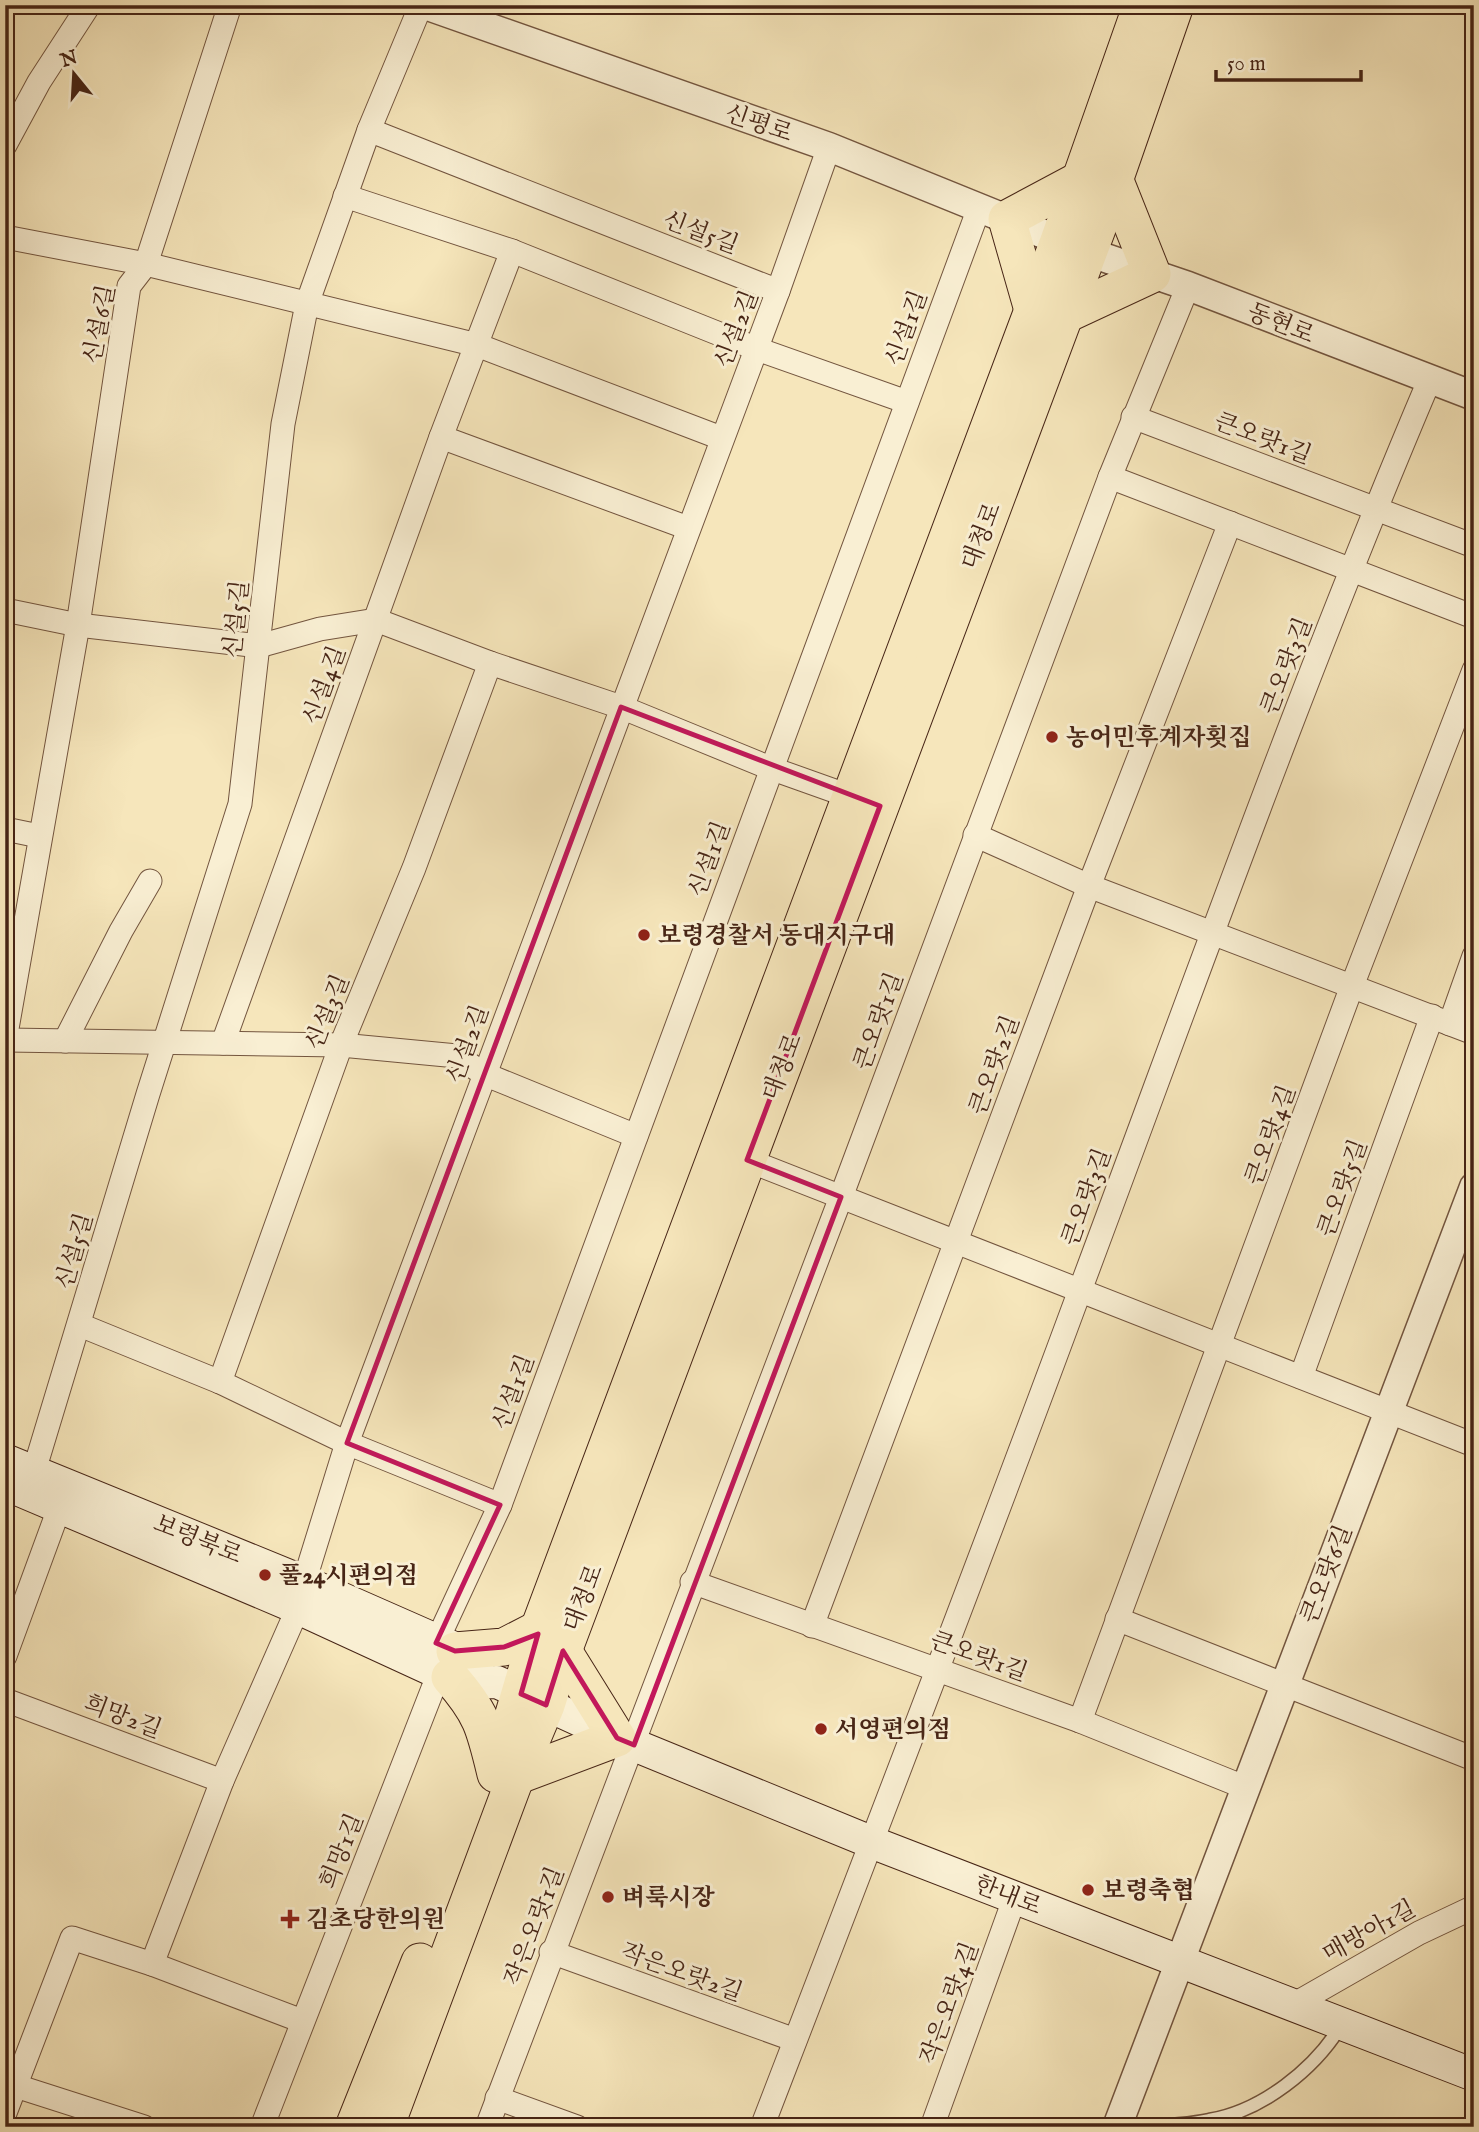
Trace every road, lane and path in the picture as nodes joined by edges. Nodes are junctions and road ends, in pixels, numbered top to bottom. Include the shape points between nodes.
1 (89, 5) edge
2 (230, 5) edge
3 (423, 5) edge
4 (1142, 5) edge
5 (1175, 5) edge
6 (369, 130) junction
7 (5, 145) edge
8 (829, 147) junction
9 (1097, 180) junction
10 (345, 196) junction
11 (993, 214) junction
12 (5, 237) edge
13 (1073, 246) junction
14 (512, 251) junction
15 (146, 264) junction
16 (1152, 274) junction
17 (1188, 286) junction
18 (778, 291) junction
19 (307, 304) junction
20 (1048, 313) junction
21 (477, 345) junction
22 (757, 349) junction
23 (1429, 381) junction
24 (1474, 396) edge
25 (907, 402) junction
26 (1133, 417) junction
27 (441, 438) junction
28 (721, 438) junction
29 (1110, 477) junction
30 (1374, 509) junction
31 (1230, 523) junction
32 (688, 528) junction
33 (1474, 546) edge
34 (1351, 570) junction
35 (5, 610) edge
36 (1474, 617) edge
37 (376, 620) junction
38 (78, 625) junction
39 (259, 646) junction
40 (490, 663) junction
41 (1474, 670) edge
42 (621, 706) junction
43 (770, 768) junction
44 (865, 801) junction
45 (5, 829) edge
46 (975, 835) junction
47 (40, 836) junction
48 (150, 881) dead end
49 (1089, 886) junction
50 (1211, 933) junction
51 (1474, 956) edge
52 (1352, 986) junction
53 (1441, 1020) junction
54 (1474, 1033) edge
55 (6, 1040) edge
56 (65, 1041) junction
57 (223, 1043) junction
58 (164, 1044) junction
59 (341, 1045) junction
60 (484, 1074) junction
61 (636, 1136) junction
62 (747, 1160) junction
63 (1474, 1187) edge
64 (841, 1197) junction
65 (1466, 1232) edge
66 (957, 1242) junction
67 (1080, 1291) junction
68 (80, 1325) junction
69 (1220, 1346) junction
70 (1301, 1377) junction
71 (220, 1382) junction
72 (1388, 1412) junction
73 (347, 1443) junction
74 (1474, 1445) edge
75 (5, 1460) edge
76 (34, 1471) junction
77 (5, 1484) edge
78 (500, 1505) junction
79 (60, 1506) junction
80 (692, 1582) junction
81 (301, 1595) junction
82 (1117, 1619) junction
83 (812, 1626) junction
84 (551, 1640) junction
85 (5, 1656) edge
86 (445, 1661) junction
87 (938, 1668) junction
88 (1284, 1683) junction
89 (522, 1694) junction
90 (5, 1700) edge
91 (1080, 1721) junction
92 (625, 1741) junction
93 (1474, 1759) edge
94 (506, 1775) junction
95 (222, 1781) junction
96 (1244, 1787) junction
97 (871, 1842) junction
98 (1015, 1897) junction
99 (1474, 1907) edge
100 (551, 1952) junction
101 (1178, 1960) junction
102 (152, 1964) junction
103 (1293, 2005) junction
104 (302, 2021) junction
105 (1342, 2024) junction
106 (795, 2040) junction
107 (1474, 2075) edge
108 (10, 2086) edge
109 (497, 2098) junction
110 (5, 2113) edge
111 (144, 2127) edge
112 (262, 2127) edge
113 (355, 2127) edge
114 (385, 2127) edge
115 (487, 2127) edge
116 (577, 2127) edge
117 (762, 2127) edge
118 (932, 2127) edge
119 (1118, 2127) edge
120 (1155, 2127) edge

1 - 7 street
2 - 15 street, 신설6길
3 - 6 street, 신설5길
3 - 8 street, 신평로
4 - 9 main road, 대청로
5 - 9 main road, 대청로
6 - 10 street, 신설5길
6 - 18 street, 신설5길
8 - 11 street, 신평로
8 - 18 street, 신설2길
9 - 11 main road
9 - 13 main road, 대청로
9 - 16 main road
10 - 14 street
10 - 19 street, 신설5길
11 - 13 street, 신평로
11 - 20 main road
11 - 25 street, 신설1길
12 - 15 street
13 - 16 street, 동현로
13 - 20 main road, 대청로
14 - 21 street, 신설4길
14 - 22 street
15 - 19 street
15 - 38 street, 신설6길 via 129,286
16 - 17 street, 동현로
16 - 20 main road
17 - 23 street, 동현로
17 - 26 street, 큰오랏1길
18 - 22 street, 신설2길
19 - 21 street
19 - 39 street, 신설5길 via 283,424
20 - 44 main road, 대청로
21 - 27 street, 신설4길
21 - 28 street
22 - 25 street
22 - 28 street, 신설2길
23 - 24 street, 동현로
23 - 30 street, 큰오랏3길
25 - 43 street, 신설1길
26 - 29 street, 큰오랏1길
26 - 30 street, 큰오랏1길
27 - 32 street
27 - 37 street, 신설4길
28 - 32 street, 신설2길
29 - 31 street
29 - 46 street, 큰오랏1길
30 - 33 street
30 - 34 street, 큰오랏3길
31 - 34 street
31 - 49 street, 큰오랏2길
32 - 42 street, 신설2길
34 - 36 street
34 - 50 street, 큰오랏3길
35 - 38 street
37 - 39 street
37 - 40 street
37 - 57 street, 신설4길
38 - 39 street
38 - 47 street, 신설6길
39 - 58 street, 신설5길 via 240,804
40 - 42 street
40 - 59 street, 신설3길 via 414,868
41 - 52 street, 큰오랏4길
42 - 43 street
42 - 60 street, 신설2길
43 - 44 street
43 - 61 street, 신설1길
44 - 62 main road, 대청로
44 - 84 main road, 대청로
45 - 47 street
46 - 49 street
46 - 64 street, 큰오랏1길
47 - 55 street, 신설6길
48 - 56 street
49 - 50 street
49 - 66 street, 큰오랏2길
50 - 52 street
50 - 67 street, 큰오랏3길
51 - 53 street, 큰오랏5길
52 - 53 street
52 - 69 street, 큰오랏4길
53 - 54 street
53 - 70 street, 큰오랏5길
55 - 56 street
56 - 58 street
57 - 58 street
57 - 59 street
58 - 68 street, 신설5길
59 - 60 street via 457,1056
59 - 71 street, 신설3길
60 - 61 street
60 - 73 street, 신설2길
61 - 78 street, 신설1길
62 - 64 street
62 - 84 main road, 대청로
63 - 65 street, 큰오랏6길
64 - 66 street
64 - 80 street, 큰오랏1길
65 - 72 street, 큰오랏6길
66 - 67 street
66 - 83 street, 큰오랏2길
67 - 69 street
67 - 87 street, 큰오랏3길
68 - 71 street
68 - 76 street, 신설5길
69 - 70 street
69 - 82 street, 큰오랏4길
70 - 72 street
71 - 73 street
72 - 74 street
72 - 88 street, 큰오랏6길
73 - 78 street
73 - 81 street, 신설2길
75 - 76 main road, 보령북로
76 - 81 main road, 보령북로
77 - 79 main road, 보령북로
78 - 86 street, 신설1길
79 - 81 main road, 보령북로
79 - 85 street
80 - 83 street, 큰오랏1길
80 - 92 street, 큰오랏1길
81 - 86 main road, 보령북로
81 - 95 street
82 - 88 street
82 - 91 street, 큰오랏4길
83 - 87 street, 큰오랏1길
84 - 86 main road
84 - 89 main road, 대청로
84 - 92 main road
86 - 89 main road, 보령북로 via 480,1660
86 - 94 main road via 475,1705
86 - 104 street, 희망1길
87 - 91 street, 큰오랏1길
87 - 97 street, 큰오랏3길
88 - 93 street
88 - 96 street, 큰오랏6길
89 - 92 main road, 한내로
89 - 94 main road, 대청로
90 - 95 street, 희망2길
91 - 96 street, 큰오랏1길
92 - 94 main road
92 - 97 main road, 한내로
92 - 100 street, 작은오랏1길
94 - 113 main road, 대청로
94 - 114 main road, 대청로
95 - 102 street
96 - 101 street, 큰오랏6길
97 - 98 main road, 한내로
97 - 106 street
98 - 101 main road, 한내로
98 - 118 street, 작은오랏4길
99 - 103 street, 매방아1길
100 - 106 street, 작은오랏2길
100 - 109 street, 작은오랏1길
101 - 103 main road, 한내로
101 - 119 street, 큰오랏6길
102 - 104 street
102 - 108 street via 72,1938
103 - 105 main road, 한내로
104 - 112 street, 희망1길
105 - 107 main road, 한내로
105 - 120 lane via 1311,2064 1251,2106 1210,2120
106 - 117 street
108 - 110 street
108 - 111 street
109 - 115 street, 작은오랏1길
109 - 116 street

